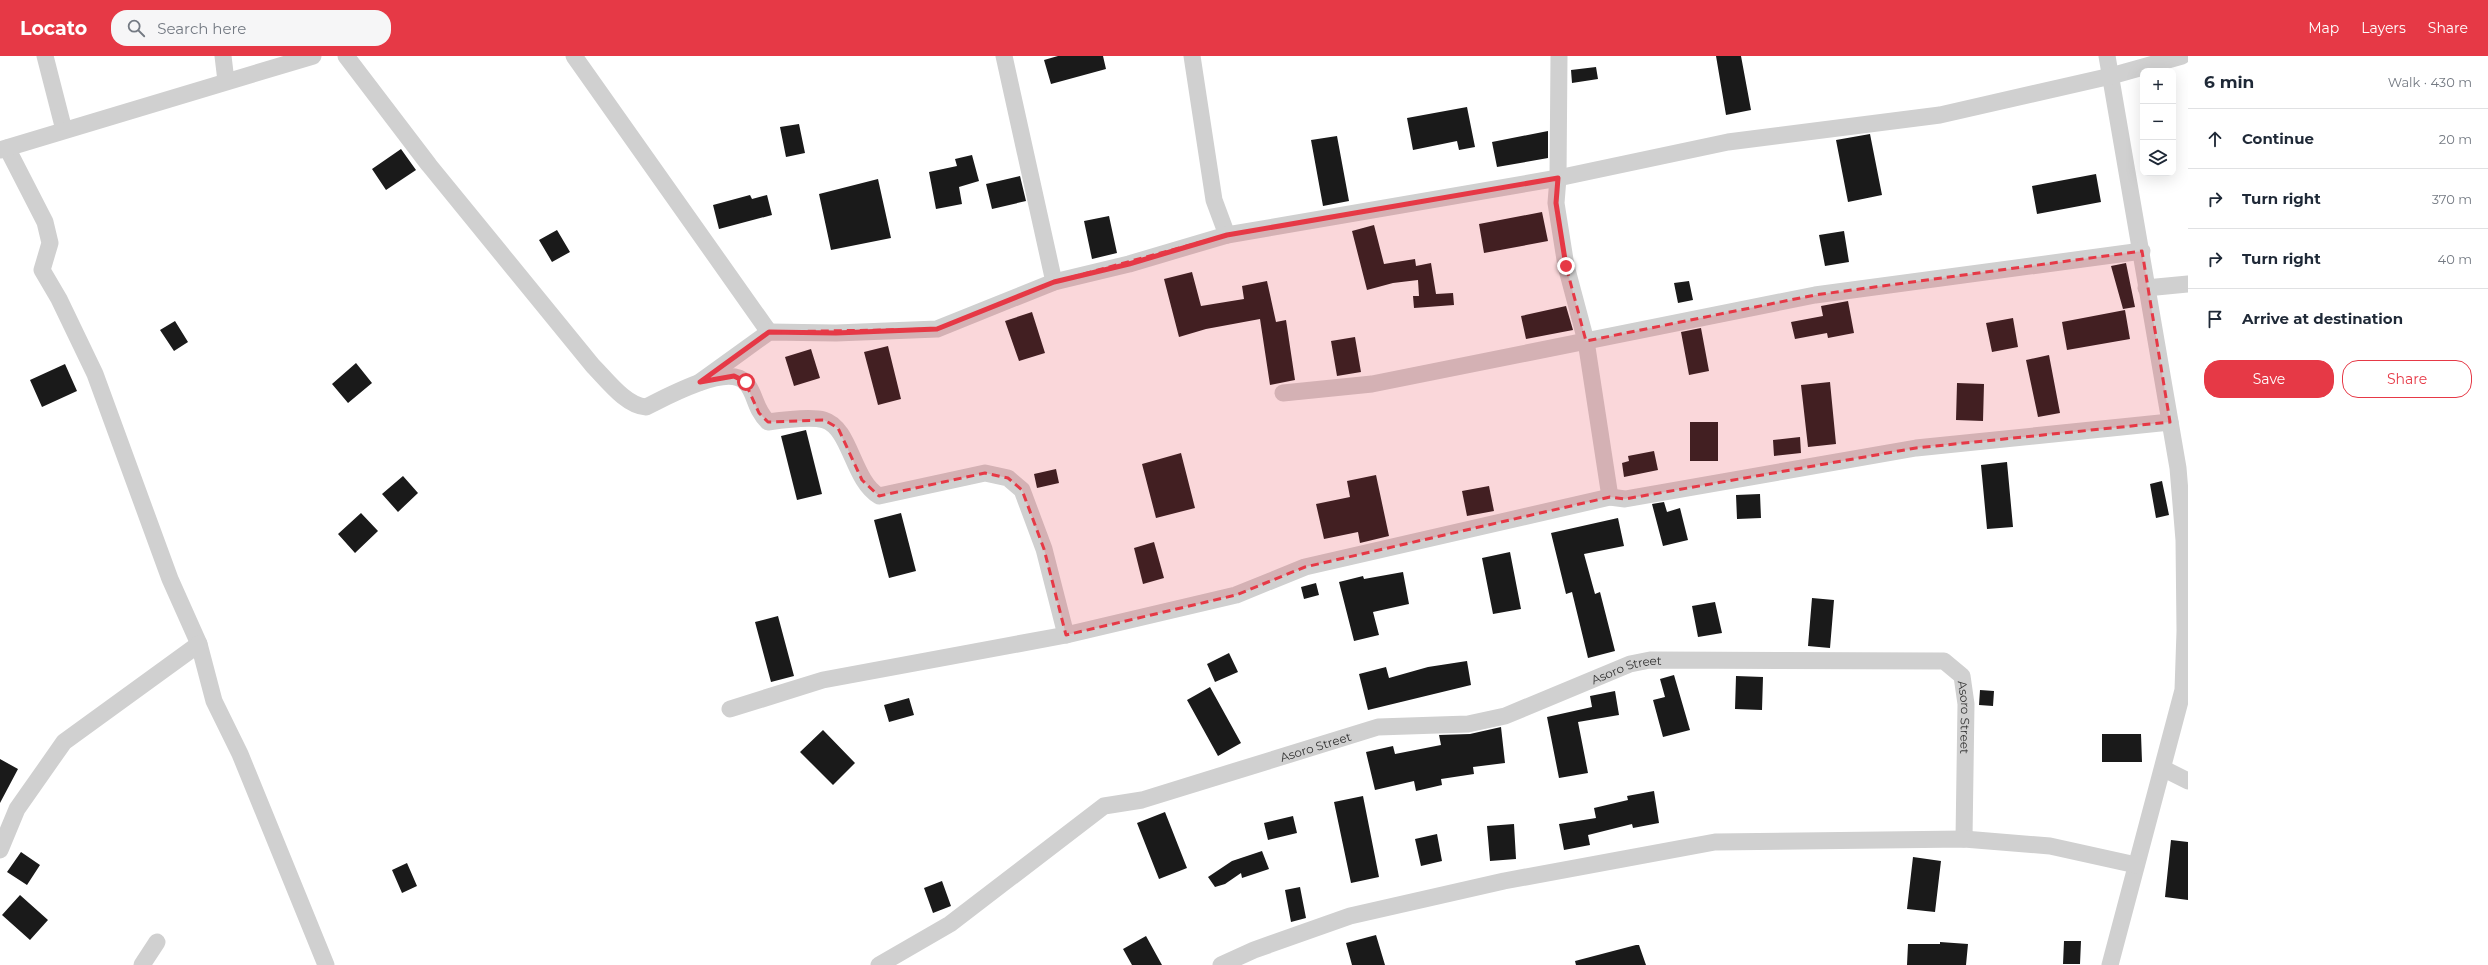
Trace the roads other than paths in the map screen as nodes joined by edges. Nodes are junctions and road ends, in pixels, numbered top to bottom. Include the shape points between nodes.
1 (45, 56) edge
2 (223, 56) edge
3 (312, 56) edge
4 (346, 56) edge
5 (574, 56) edge
6 (1004, 56) edge
7 (1192, 56) edge
8 (1559, 56) edge
9 (2107, 56) edge
10 (2182, 56) edge
11 (2111, 76) junction
12 (226, 81) junction
13 (64, 130) junction
14 (3, 149) edge
15 (1558, 178) junction
16 (1227, 235) junction
17 (2142, 251) junction
18 (1054, 282) junction
19 (2188, 284) edge
20 (2146, 288) junction
21 (769, 332) junction
22 (1586, 341) junction
23 (700, 382) junction
24 (1283, 393) dead end
25 (2170, 422) junction
26 (2183, 467) edge
27 (1610, 497) junction
28 (2187, 631) edge
29 (1066, 635) junction
30 (199, 644) junction
31 (730, 709) dead end
32 (2164, 769) junction
33 (2188, 781) edge
34 (1964, 839) junction
35 (0, 850) edge
36 (2136, 865) junction
37 (157, 942) dead end
38 (142, 965) edge
39 (326, 965) edge
40 (879, 965) edge
41 (1221, 965) edge
42 (2110, 965) edge

1 - 13 street
2 - 12 street
3 - 12 street
4 - 23 street via 439,177 593,366 622,394 639,407 646,407
5 - 21 street
6 - 18 street
7 - 16 street via 1214,200
8 - 15 street
9 - 11 street
10 - 11 street
11 - 15 street via 1940,114 1728,142
11 - 17 street
12 - 13 street
13 - 14 street
14 - 30 street via 45,222 50,243 42,270 95,374 170,579
15 - 16 street
15 - 22 street via 1556,203 1566,266
16 - 18 street via 1129,264
17 - 20 street
17 - 22 street via 1815,295
18 - 21 street via 937,329 836,333
19 - 20 street
20 - 25 street
21 - 23 street
22 - 24 street via 1372,384
22 - 27 street
23 - 29 street via 734,376 746,382 759,413 768,422 824,420 838,428 862,480 879,496 985,474 1008,478 1022,490 1044,550
25 - 26 street
25 - 27 street via 1916,448 1625,499
26 - 28 street
27 - 29 street via 1305,567 1236,595
28 - 32 street via 2183,690
29 - 31 street via 823,680
30 - 35 street via 64,742 17,809
30 - 39 street via 214,701 240,754
32 - 33 street
32 - 36 street
34 - 36 street via 2050,846
34 - 40 street, Asoro Street via 1966,704 1962,676 1944,661 1650,660 1630,664 1505,716 1468,724 1378,727 1142,800 1104,806 950,924
34 - 41 street via 1715,842 1504,881 1350,916 1254,950
36 - 42 street
37 - 38 street

